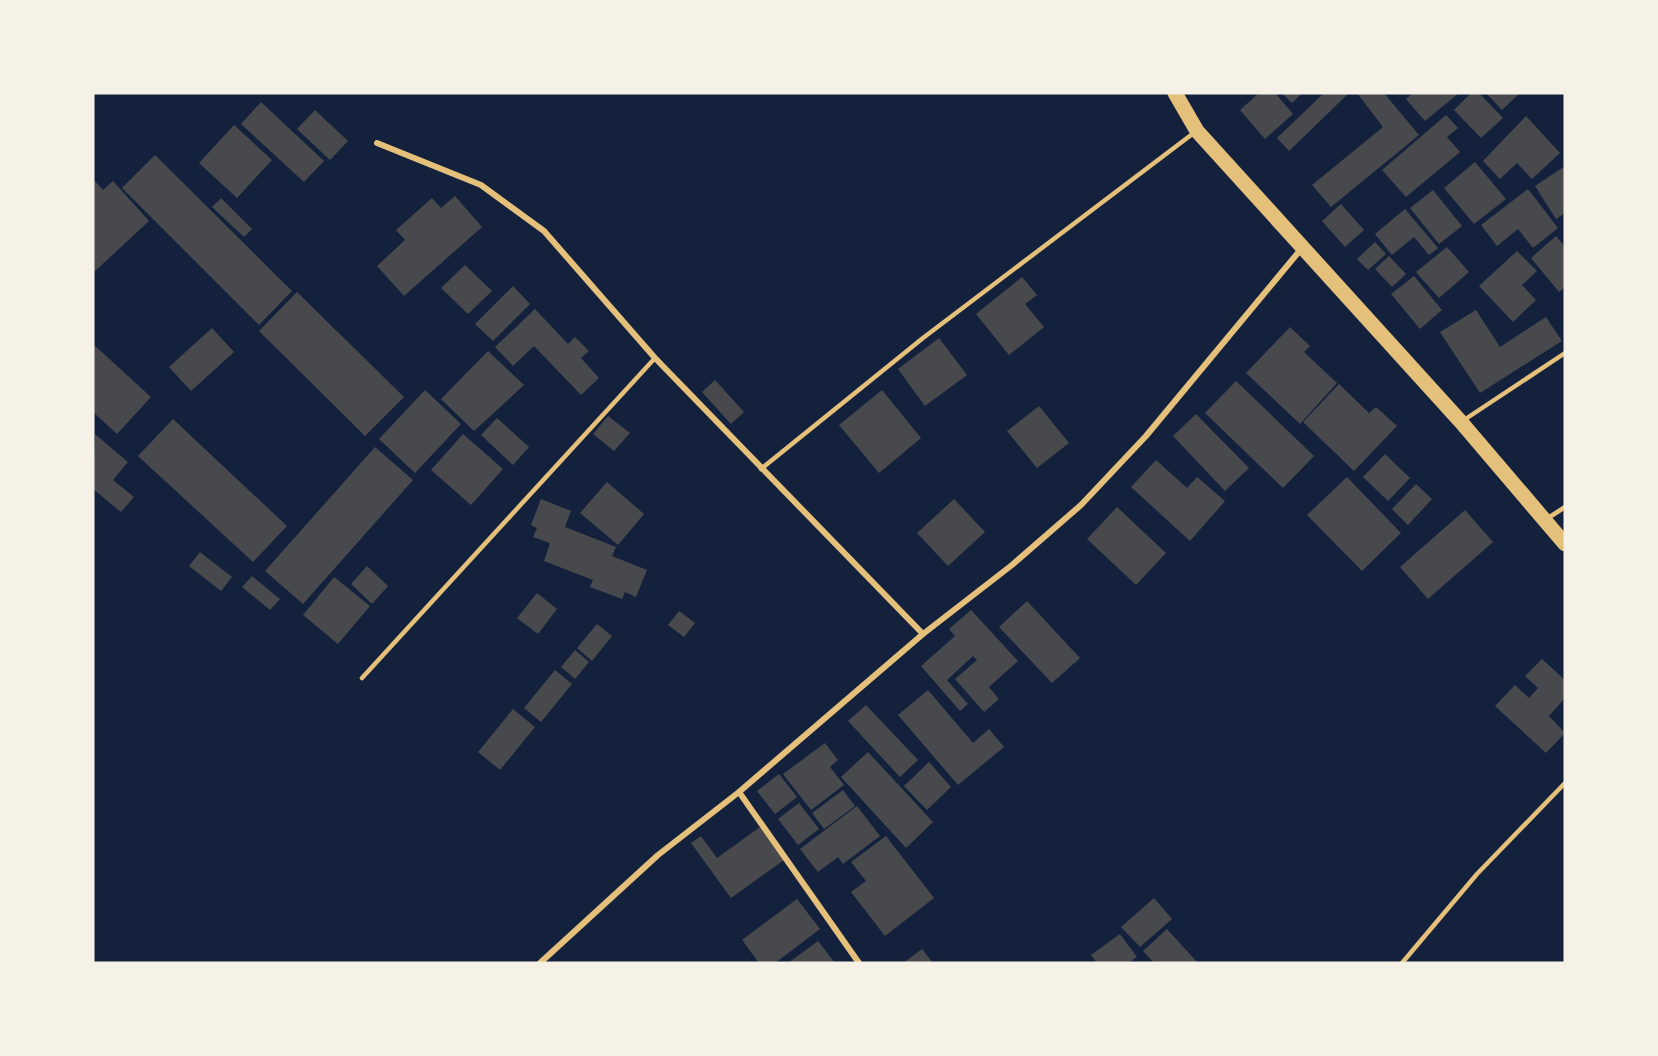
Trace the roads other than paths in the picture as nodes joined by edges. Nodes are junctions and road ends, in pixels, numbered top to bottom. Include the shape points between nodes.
1 (1175, 93) edge
2 (1197, 130) junction
3 (376, 143) dead end
4 (1302, 248) junction
5 (1565, 353) edge
6 (655, 358) junction
7 (1461, 422) junction
8 (761, 469) junction
9 (1565, 507) edge
10 (1546, 520) junction
11 (1565, 544) edge
12 (923, 634) junction
13 (362, 678) dead end
14 (1565, 783) edge
15 (739, 792) junction
16 (540, 963) edge
17 (859, 963) edge
18 (1402, 963) edge

1 - 2 main road
2 - 4 main road
2 - 8 lane via 923,338
3 - 6 street via 481,185 544,231
4 - 7 main road
4 - 12 street via 1154,427 1081,505
5 - 7 lane
6 - 8 street
6 - 13 lane
7 - 10 main road
8 - 12 street
9 - 10 lane
10 - 11 main road
12 - 15 street
14 - 18 lane via 1477,874
15 - 16 street via 658,855
15 - 17 street

